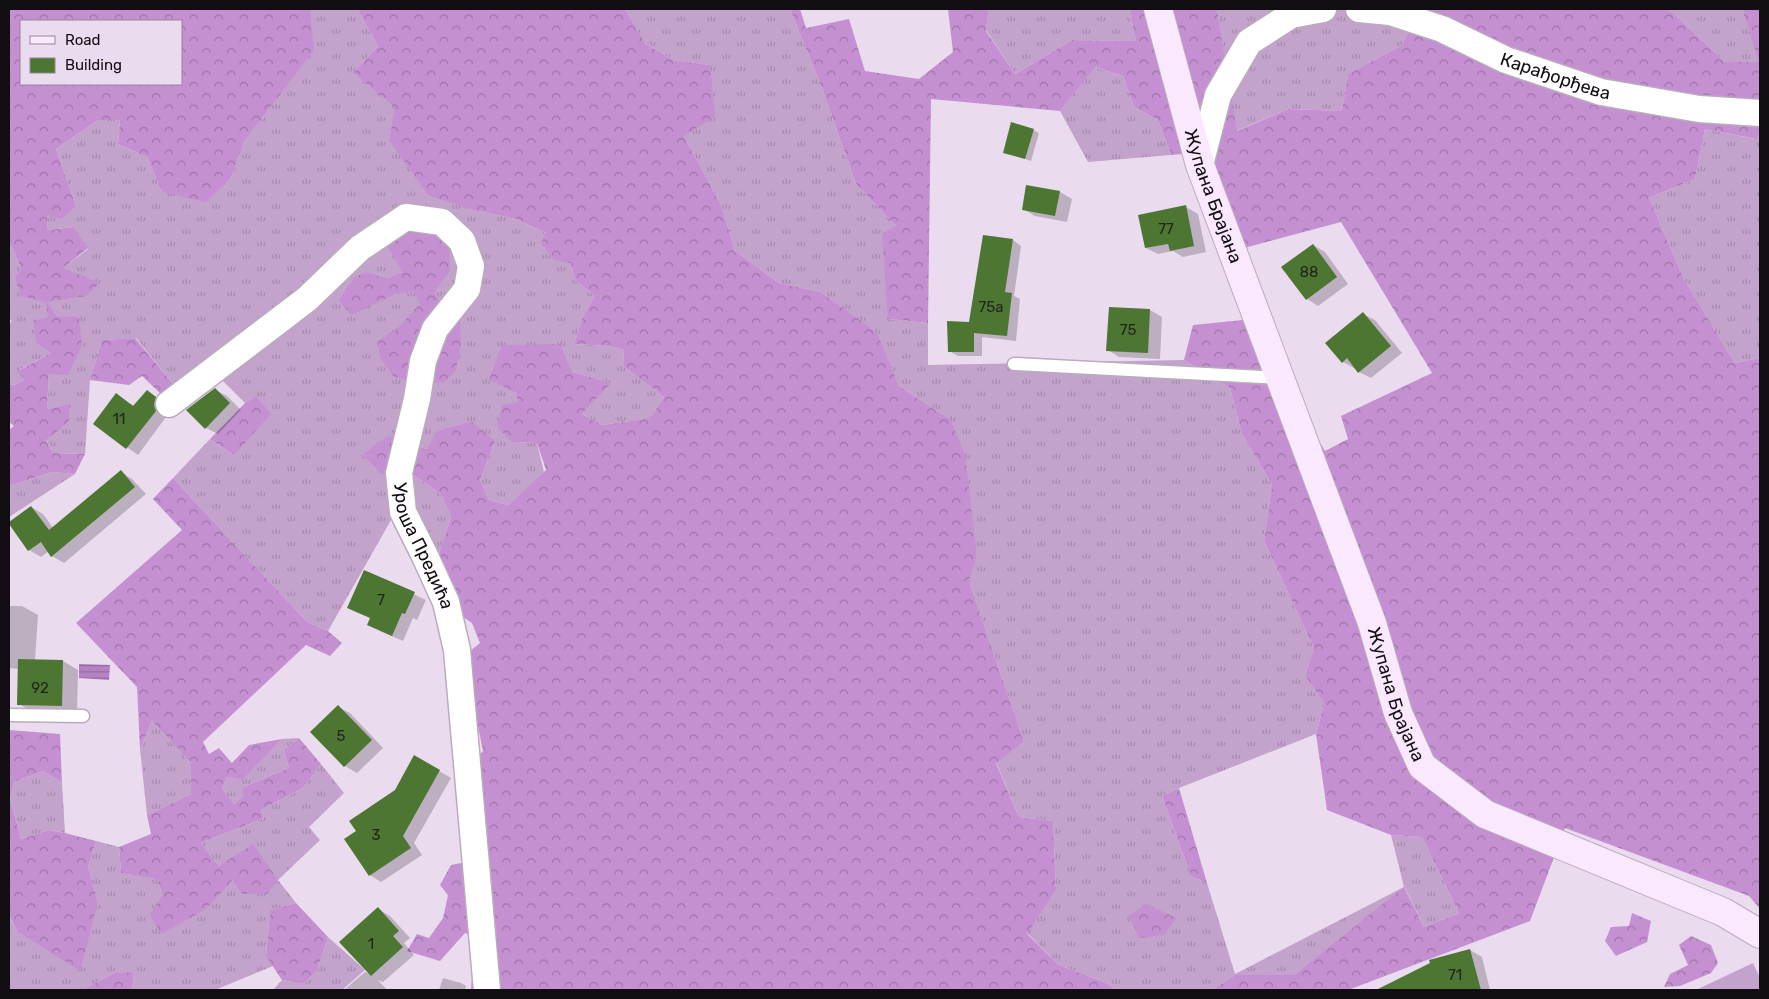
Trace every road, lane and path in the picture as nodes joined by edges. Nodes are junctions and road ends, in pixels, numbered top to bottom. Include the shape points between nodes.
1 (1158, 9) edge
2 (1323, 9) edge
3 (1359, 9) edge
4 (1760, 113) edge
5 (1200, 165) junction
6 (1014, 364) dead end
7 (1280, 378) junction
8 (169, 404) dead end
9 (9, 715) edge
10 (83, 716) dead end
11 (1760, 934) edge
12 (487, 990) edge

1 - 5 street, Жупана Брајана
2 - 5 street via 1291,15 1249,42 1218,95
3 - 4 street, Карађорђева via 1390,12 1442,29 1506,60 1601,92 1699,109
5 - 7 street, Жупана Брајана
6 - 7 lane
7 - 11 street, Жупана Брајана via 1372,624 1398,714 1422,766 1485,814 1714,908
8 - 12 street, Уроша Предића via 307,299 360,248 406,217 442,222 462,241 471,266 467,289 436,329 423,361 418,399 399,473 403,512 446,602 457,650
9 - 10 lane

